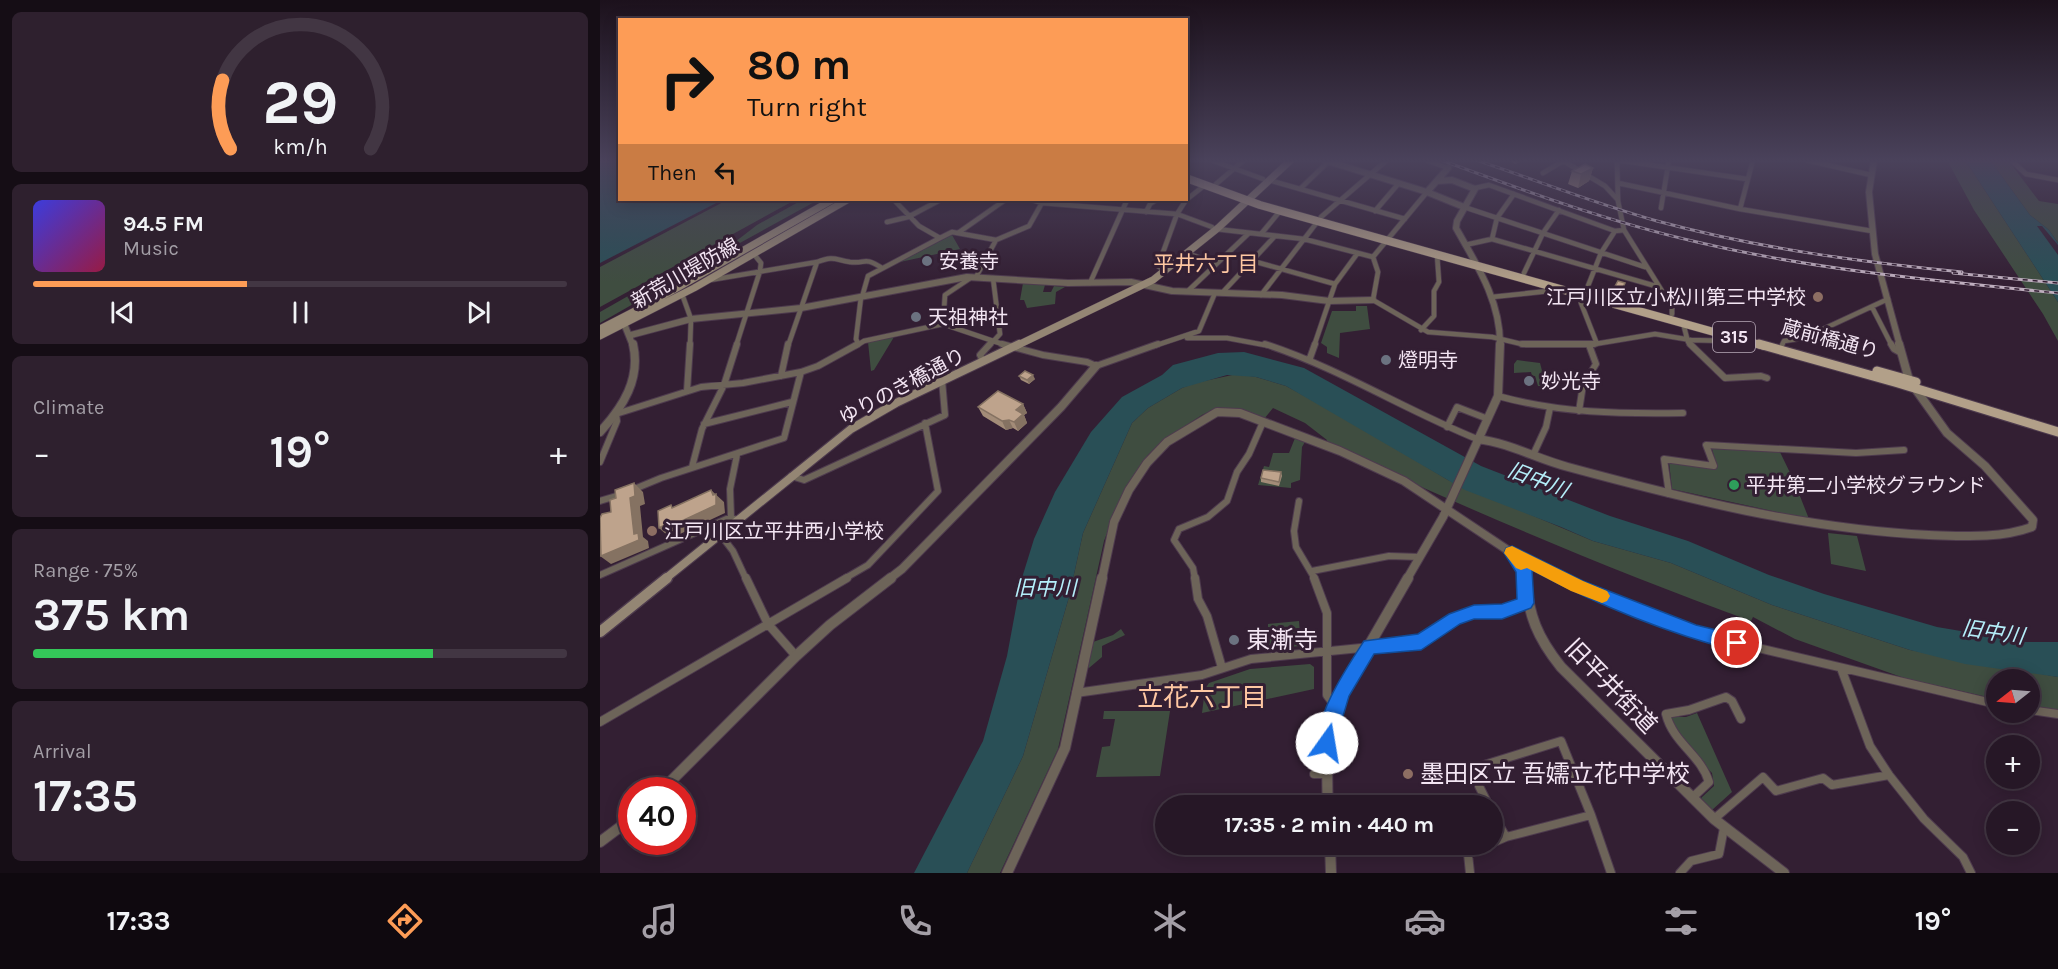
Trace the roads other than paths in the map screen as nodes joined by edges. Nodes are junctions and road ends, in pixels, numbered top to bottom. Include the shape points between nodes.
1 (830, 201) edge
2 (845, 201) edge
3 (895, 201) edge
4 (938, 201) edge
5 (1004, 201) edge
6 (1044, 201) edge
7 (1126, 201) edge
8 (1154, 201) edge
9 (1184, 201) edge
10 (1243, 201) edge
11 (1253, 201) edge
12 (1256, 201) edge
13 (1340, 201) joint
14 (1384, 201) edge
15 (1420, 201) edge
16 (1449, 201) edge
17 (1468, 201) edge
18 (1509, 201) edge
19 (1533, 201) edge
20 (1618, 201) edge
21 (1662, 201) edge
22 (1700, 201) edge
23 (1742, 201) edge
24 (1870, 201) edge
25 (1464, 207) junction
26 (1661, 208) dead end
27 (1740, 209) junction
28 (1122, 210) junction
29 (1559, 210) junction
30 (1280, 211) junction
31 (1146, 212) junction
32 (1375, 212) junction
33 (1177, 214) junction
34 (908, 217) junction
35 (1497, 218) junction
36 (1319, 219) junction
37 (1405, 219) junction
38 (887, 222) dead end
39 (1214, 228) junction
40 (1624, 230) junction
41 (1616, 231) junction
42 (1872, 231) junction
43 (958, 233) junction
44 (1249, 233) junction
45 (1543, 233) junction
46 (1261, 234) junction
47 (1275, 236) junction
48 (940, 238) junction
49 (1304, 238) junction
50 (1389, 238) junction
51 (1492, 239) junction
52 (996, 240) junction
53 (1465, 245) junction
54 (1534, 251) junction
55 (753, 253) junction
56 (1187, 253) junction
57 (1601, 253) junction
58 (1228, 254) junction
59 (1357, 254) junction
60 (1437, 254) junction
61 (1373, 256) junction
62 (1251, 261) junction
63 (817, 262) junction
64 (1473, 263) junction
65 (1216, 264) junction
66 (1491, 267) junction
67 (1645, 267) junction
68 (882, 268) junction
69 (1595, 268) junction
70 (1279, 270) junction
71 (1166, 271) junction
72 (760, 272) junction
73 (1524, 273) junction
74 (974, 277) junction
75 (993, 278) junction
76 (704, 281) junction
77 (688, 282) junction
78 (1090, 283) junction
79 (1144, 284) junction
80 (1335, 284) junction
81 (1659, 287) junction
82 (1556, 288) junction
83 (1188, 291) junction
84 (1219, 293) junction
85 (1583, 293) junction
86 (682, 294) junction
87 (1261, 295) junction
88 (861, 297) junction
89 (1492, 297) junction
90 (1888, 299) junction
91 (1373, 300) junction
92 (1329, 301) junction
93 (1872, 307) junction
94 (801, 308) junction
95 (746, 313) junction
96 (1672, 314) junction
97 (692, 319) junction
98 (1683, 323) junction
99 (944, 324) junction
100 (625, 326) junction
101 (600, 329) edge
102 (1421, 330) junction
103 (631, 335) junction
104 (600, 336) edge
105 (1733, 337) junction
106 (1500, 338) junction
107 (1174, 340) junction
108 (1687, 340) junction
109 (994, 342) junction
110 (858, 343) junction
111 (1597, 344) junction
112 (1589, 345) junction
113 (1782, 345) junction
114 (1013, 347) junction
115 (1901, 354) junction
116 (1310, 358) junction
117 (983, 361) junction
118 (1096, 366) junction
119 (801, 372) junction
120 (781, 376) junction
121 (1767, 378) dead end
122 (942, 380) junction
123 (1912, 384) junction
124 (724, 385) junction
125 (687, 391) junction
126 (1498, 396) junction
127 (792, 402) junction
128 (1974, 402) junction
129 (1550, 408) junction
130 (1579, 411) junction
131 (1683, 413) dead end
132 (616, 414) junction
133 (1488, 418) junction
134 (1263, 422) junction
135 (926, 423) junction
136 (704, 424) junction
137 (2058, 425) edge
138 (1447, 427) junction
139 (600, 432) edge
140 (2058, 432) edge
141 (1477, 439) junction
142 (1904, 450) dead end
143 (1534, 453) junction
144 (737, 455) junction
145 (600, 462) edge
146 (692, 467) junction
147 (790, 476) junction
148 (1669, 494) junction
149 (600, 501) edge
150 (1299, 501) dead end
151 (1447, 509) junction
152 (734, 519) junction
153 (720, 534) junction
154 (1512, 553) junction
155 (1420, 557) junction
156 (1312, 571) junction
157 (600, 575) edge
158 (1526, 603) junction
159 (768, 624) junction
160 (600, 632) edge
161 (1370, 647) junction
162 (1325, 651) junction
163 (796, 656) junction
164 (1222, 668) junction
165 (1841, 668) junction
166 (1076, 693) junction
167 (1986, 702) edge
168 (1336, 708) junction
169 (2040, 711) edge
170 (2058, 714) edge
171 (1741, 719) dead end
172 (600, 722) edge
173 (1314, 774) dead end
174 (1327, 774) junction
175 (1889, 775) junction
176 (675, 777) edge
177 (1328, 795) edge
178 (1484, 795) edge
179 (1692, 798) junction
180 (1591, 815) junction
181 (1714, 819) junction
182 (618, 828) edge
183 (1724, 828) junction
184 (1503, 832) edge
185 (1506, 837) junction
186 (1503, 838) edge
187 (600, 842) edge
188 (1330, 855) edge
189 (1468, 855) edge
190 (1007, 873) edge
191 (1331, 873) edge
192 (1470, 873) edge
193 (1611, 873) edge
194 (1680, 873) edge
195 (1784, 873) edge
196 (1971, 873) edge

1 - 77 main road, 新荒川堤防線
2 - 55 main road, 新荒川堤防線
3 - 34 street
4 - 34 street
5 - 43 street
6 - 28 street
6 - 52 street via 1029,226
7 - 28 street
8 - 31 street
9 - 33 street
10 - 39 main road, ゆりのき橋通り
11 - 30 main road, 315
12 - 36 main road, 315
13 - 32 street
13 - 36 street
14 - 32 street
15 - 37 street
16 - 25 street
17 - 25 street
18 - 35 street
19 - 29 street
20 - 40 street
21 - 26 street
22 - 27 street
23 - 27 street
24 - 42 street
25 - 35 street
25 - 53 street via 1456,228
27 - 42 street
28 - 31 street
28 - 78 street
29 - 41 street
29 - 45 street
30 - 36 main road, 315
30 - 46 street
31 - 33 street
32 - 37 street
33 - 39 street
33 - 71 street via 1158,266
34 - 38 street
34 - 48 street
35 - 45 street
35 - 51 street
36 - 49 street
36 - 50 main road, 315
37 - 50 street
39 - 44 street
39 - 56 main road, ゆりのき橋通り
40 - 41 street
40 - 67 street
41 - 57 street
42 - 90 street
43 - 48 street
43 - 52 street
44 - 46 street
44 - 58 street
45 - 54 street
45 - 57 street
46 - 47 street
47 - 49 street
47 - 62 street
48 - 68 street
49 - 59 street
49 - 70 street
50 - 60 main road, 315
50 - 61 street
50 - 64 main road, 315 via 1457,255
51 - 53 street
51 - 54 street
52 - 74 street
53 - 64 street
54 - 69 street
54 - 73 street
55 - 72 street via 761,263
55 - 76 main road, 新荒川堤防線
56 - 65 street
56 - 71 main road, ゆりのき橋通り
57 - 67 street
57 - 69 street
58 - 62 street
58 - 65 street
59 - 61 street
59 - 80 street
60 - 64 main road, 315
60 - 102 street via 1439,282 1434,291 1434,316
61 - 91 street via 1378,272
62 - 70 street
62 - 84 street
63 - 68 street via 833,256 851,262 869,260
63 - 72 street
63 - 94 street
64 - 66 main road, 315
64 - 89 street
65 - 83 street
66 - 73 main road, 蔵前橋通り / 315
66 - 82 main road, 蔵前橋通り / 315
67 - 81 street
68 - 88 street via 868,276
69 - 81 street
69 - 85 street
70 - 80 street
70 - 87 street
71 - 79 main road, ゆりのき橋通り
72 - 76 street
72 - 95 street
73 - 85 main road, 蔵前橋通り / 315
74 - 75 street
74 - 88 street via 939,280
74 - 99 street via 945,295
75 - 78 street
75 - 109 street via 1000,328
76 - 86 main road, 新荒川堤防線
77 - 100 main road via 631,318
77 - 101 main road, 新荒川堤防線
78 - 79 street
79 - 83 street
79 - 114 main road, ゆりのき橋通り
80 - 92 street
81 - 96 street
82 - 85 main road, 蔵前橋通り / 315
82 - 89 street
83 - 84 street
84 - 87 street
84 - 107 street via 1199,331
85 - 96 main road, 蔵前橋通り / 315
85 - 98 main road, 蔵前橋通り / 315
85 - 111 street via 1581,303
86 - 97 street
86 - 100 main road, 新荒川堤防線
87 - 92 street
88 - 94 street
88 - 110 street
89 - 106 street
90 - 93 street
90 - 115 street
91 - 92 street
91 - 102 street
92 - 116 street
93 - 113 street
93 - 115 street via 1894,349
94 - 95 street
94 - 120 street
95 - 97 street
95 - 124 street
96 - 113 main road, 蔵前橋通り / 315
97 - 103 street
97 - 125 street
98 - 105 main road, 蔵前橋通り / 315
98 - 108 street
99 - 109 street
99 - 110 street
100 - 103 street
100 - 104 main road, 新荒川堤防線
102 - 106 street
103 - 132 street via 636,366
105 - 108 street via 1728,341
105 - 123 main road, 蔵前橋通り / 315
106 - 112 street via 1537,346
106 - 126 street
107 - 116 street via 1229,338
107 - 118 street
108 - 111 street via 1655,334
108 - 121 street via 1725,378
109 - 114 street
109 - 117 street via 980,355
110 - 119 street
111 - 112 street
112 - 130 street via 1596,364 1583,381
113 - 123 main road, 蔵前橋通り / 315
114 - 117 main road, ゆりのき橋通り
114 - 118 street
115 - 123 street
116 - 138 street
117 - 122 main road, ゆりのき橋通り
118 - 163 street via 1061,407 902,569
119 - 120 street
119 - 127 street
120 - 124 street
122 - 135 street via 945,415
122 - 147 main road, ゆりのき橋通り via 866,419
123 - 128 main road, 蔵前橋通り / 315
123 - 148 street via 1947,433 1985,466 2029,516 2032,527 1990,535 1872,532 1794,522
124 - 125 street
124 - 136 street
125 - 132 street
126 - 129 street
126 - 133 street
127 - 136 street
127 - 144 street via 784,438
128 - 137 main road, 蔵前橋通り / 315
128 - 140 main road, 蔵前橋通り / 315
129 - 130 street
129 - 143 street
130 - 131 street
132 - 139 street
132 - 145 street via 617,421
133 - 138 street via 1457,407
133 - 141 street
134 - 151 street via 1363,461
134 - 164 street via 1227,501 1208,517 1179,529 1174,540 1193,568 1198,599
134 - 166 street via 1232,411 1218,412 1167,442 1129,490 1109,535
135 - 147 street via 804,480
135 - 159 street via 938,491 868,565
136 - 146 street
138 - 141 street
141 - 143 street via 1508,443
141 - 151 street
142 - 148 street via 1873,454 1706,445 1714,466 1664,459
143 - 148 street via 1561,465
144 - 146 street
144 - 152 street via 730,489
146 - 149 street
147 - 152 main road, ゆりのき橋通り
150 - 156 street via 1294,531 1296,547
151 - 154 street
151 - 155 street
152 - 153 main road, ゆりのき橋通り
152 - 157 street
153 - 159 street via 733,551
153 - 160 main road, ゆりのき橋通り
154 - 158 street, 旧平井街道 via 1524,570
154 - 165 street via 1577,586 1695,633
155 - 156 street via 1389,556
155 - 161 street
156 - 162 street via 1327,613
158 - 161 street via 1502,612 1474,612 1455,619 1421,642
158 - 179 street, 旧平井街道 via 1545,647 1561,667
159 - 163 street
159 - 172 street
161 - 162 street
161 - 168 street
162 - 164 street via 1251,659
162 - 168 street via 1327,695
163 - 176 street
164 - 166 street via 1202,675
165 - 167 street
165 - 175 street via 1870,746
166 - 190 street via 1065,748
168 - 174 street via 1327,743
169 - 170 street
171 - 179 street via 1726,697 1684,714 1666,714 1676,741 1708,772 1709,782
173 - 174 street
174 - 177 street
175 - 181 street via 1832,785 1823,778 1776,791 1763,777
175 - 196 street via 1924,819 1964,857
178 - 180 street via 1479,786 1488,762 1561,741
179 - 181 street, 旧平井街道
180 - 185 street
180 - 193 street
181 - 183 street, 旧平井街道
182 - 187 street
183 - 194 street via 1719,854 1693,859
183 - 195 street, 旧平井街道
184 - 185 street
185 - 186 street
188 - 191 street
189 - 192 street

